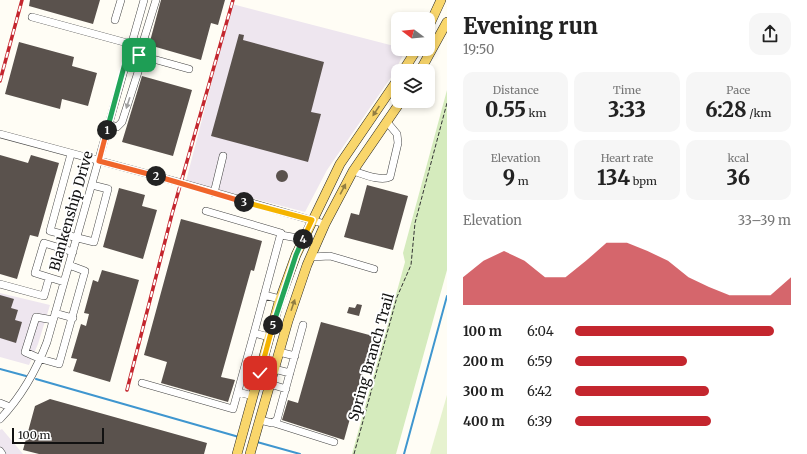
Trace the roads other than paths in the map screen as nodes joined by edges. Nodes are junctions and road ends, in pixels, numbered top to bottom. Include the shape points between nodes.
1 (121, 0) edge
2 (144, 0) edge
3 (156, 0) edge
4 (441, 0) edge
5 (435, 13) edge
6 (32, 17) dead end
7 (115, 20) dead end
8 (447, 22) edge
9 (131, 44) junction
10 (128, 52) junction
11 (139, 55) junction
12 (126, 62) junction
13 (424, 64) edge
14 (189, 69) dead end
15 (391, 89) edge
16 (396, 108) edge
17 (387, 122) junction
18 (109, 124) junction
19 (0, 134) edge
20 (71, 154) junction
21 (223, 156) dead end
22 (99, 161) junction
23 (353, 171) junction
24 (92, 185) junction
25 (214, 193) junction
26 (206, 211) dead end
27 (312, 220) junction
28 (325, 224) junction
29 (281, 234) junction
30 (77, 238) junction
31 (303, 239) junction
32 (73, 252) junction
33 (311, 257) junction
34 (69, 265) junction
35 (374, 269) dead end
36 (49, 278) junction
37 (64, 282) junction
38 (0, 284) edge
39 (264, 295) junction
40 (280, 299) junction
41 (54, 316) junction
42 (73, 318) junction
43 (303, 325) dead end
44 (254, 333) junction
45 (269, 338) junction
46 (282, 341) junction
47 (279, 352) junction
48 (295, 356) junction
49 (40, 359) junction
50 (244, 369) junction
51 (274, 369) junction
52 (260, 373) junction
53 (290, 373) junction
54 (142, 383) dead end
55 (270, 384) junction
56 (286, 388) junction
57 (238, 392) junction
58 (253, 396) junction
59 (0, 403) edge
60 (10, 407) junction
61 (0, 419) edge
62 (260, 420) junction
63 (274, 423) junction
64 (334, 442) dead end
65 (253, 445) edge
66 (0, 450) edge
67 (2, 454) edge
68 (237, 454) edge

1 - 7 street
2 - 9 street, Blankenship Drive
3 - 11 street
4 - 5 main road
6 - 9 street
8 - 13 main road
9 - 10 street, Blankenship Drive
10 - 11 street
10 - 12 street, Blankenship Drive
11 - 14 street
12 - 18 street, Blankenship Drive
12 -> 18 street via 139,69 122,122 117,127
15 -> 27 main road via 340,164
16 - 17 main road
17 - 23 main road
17 - 23 street via 397,134 398,143 390,177 386,179
18 - 22 street, Blankenship Drive
19 - 20 street
20 - 22 street
20 - 30 street via 50,231
21 - 25 street
22 - 24 street, Blankenship Drive
22 - 25 street
28 -> 23 main road
24 - 30 street, Blankenship Drive
24 - 30 street via 108,190 94,242
25 - 27 street
26 - 29 street via 269,228
27 - 28 street
27 - 31 main road
28 - 33 main road
29 - 31 street
29 - 39 street
30 - 32 street, Blankenship Drive
31 - 40 main road
32 - 34 street, Blankenship Drive
32 - 36 street via 44,243 35,273
33 - 35 street via 330,256
46 -> 33 main road
34 - 37 street, Blankenship Drive
34 - 42 street via 85,271
36 - 37 street
36 - 38 street via 44,296
37 - 41 street, Blankenship Drive
39 - 40 street
39 - 44 street
40 - 45 main road
41 - 42 street
41 - 49 street, Blankenship Drive
41 - 49 street via 36,317 26,352
42 - 49 street via 60,363
43 - 48 street
44 - 45 street
44 - 50 street
45 - 46 main road
45 - 52 main road
46 - 47 main road
47 - 48 street
47 - 51 main road
48 - 53 street
49 - 60 street, Blankenship Drive via 34,374
50 - 52 street
50 - 57 street
51 - 53 street
51 - 55 main road
52 - 58 main road
53 - 56 street
54 - 57 street via 233,409
55 - 56 street
55 - 62 main road
56 - 63 street
57 - 58 street
58 - 68 main road
59 - 60 street
60 - 61 street, Blankenship Drive
62 - 63 street
62 - 65 main road
63 - 64 street
66 - 67 street

